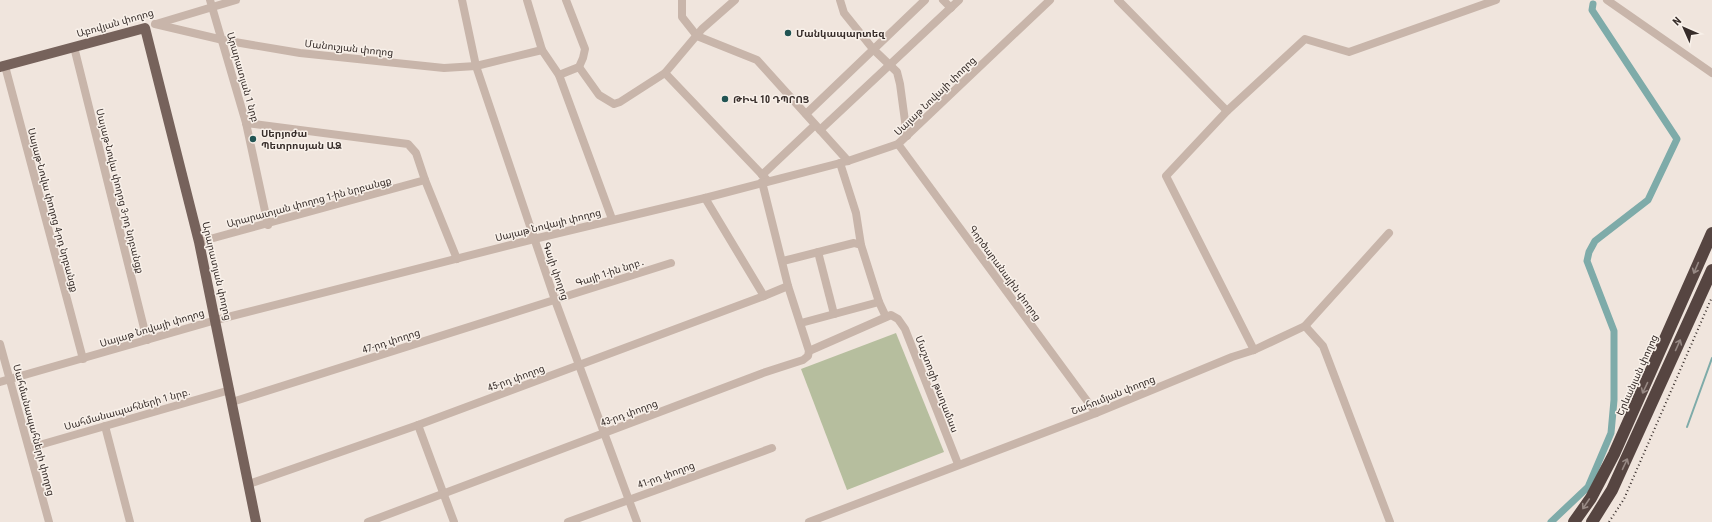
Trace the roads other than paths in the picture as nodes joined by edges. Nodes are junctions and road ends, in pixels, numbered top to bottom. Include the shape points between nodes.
1 (236, 0) edge
2 (462, 0) edge
3 (527, 0) edge
4 (566, 0) edge
5 (682, 0) edge
6 (735, 0) edge
7 (840, 0) edge
8 (925, 0) edge
9 (943, 0) edge
10 (959, 0) edge
11 (1050, 0) edge
12 (1118, 0) edge
13 (1496, 0) edge
14 (1607, 0) edge
15 (211, 3) edge
16 (951, 8) junction
17 (155, 24) junction
18 (145, 28) junction
19 (697, 36) junction
20 (223, 40) junction
21 (74, 47) junction
22 (873, 49) junction
23 (542, 50) junction
24 (890, 65) junction
25 (476, 66) junction
26 (2, 67) edge
27 (579, 67) junction
28 (665, 73) junction
29 (1712, 73) edge
30 (559, 75) junction
31 (1227, 111) junction
32 (806, 114) junction
33 (246, 123) junction
34 (818, 128) junction
35 (907, 136) junction
36 (898, 144) junction
37 (844, 162) junction
38 (425, 180) junction
39 (764, 180) junction
40 (705, 198) junction
41 (612, 219) junction
42 (268, 224) junction
43 (1389, 233) dead end
44 (1712, 233) edge
45 (534, 239) junction
46 (199, 242) junction
47 (861, 245) junction
48 (818, 252) junction
49 (457, 259) junction
50 (783, 261) junction
51 (671, 263) dead end
52 (1712, 270) edge
53 (788, 286) junction
54 (764, 296) junction
55 (555, 300) junction
56 (879, 302) junction
57 (834, 314) junction
58 (889, 316) junction
59 (216, 320) junction
60 (801, 323) junction
61 (1305, 326) junction
62 (146, 340) junction
63 (0, 344) edge
64 (1254, 350) junction
65 (809, 351) junction
66 (83, 359) junction
67 (581, 365) junction
68 (9, 379) junction
69 (0, 382) edge
70 (230, 390) junction
71 (232, 402) junction
72 (1096, 413) junction
73 (418, 424) junction
74 (105, 426) junction
75 (604, 433) junction
76 (28, 448) junction
77 (772, 448) dead end
78 (958, 464) junction
79 (249, 484) junction
80 (443, 494) junction
81 (629, 499) junction
82 (49, 522) edge
83 (130, 522) edge
84 (256, 522) edge
85 (368, 522) edge
86 (454, 522) edge
87 (568, 522) edge
88 (637, 522) edge
89 (809, 522) edge
90 (1390, 522) edge
91 (1574, 522) edge
92 (1592, 522) edge

1 - 15 street, Աբովյան փողոց
2 - 25 street, Գայի փողոց
3 - 23 street
4 - 27 street via 585,49
5 - 19 street via 682,16
6 - 19 street via 715,16
7 - 22 street via 844,13
8 - 22 street
9 - 16 street
10 - 16 street
11 - 35 street, Սայաթ Նովայի փողոց
12 - 31 street
13 - 31 street via 1349,52 1305,39
14 - 29 street
15 - 17 street, Աբովյան փողոց
15 - 20 street, Արարատյան 1 նրբ
16 - 24 street
17 - 18 street, Աբովյան փողոց
17 - 20 street, Մանուշյան փողոց
18 - 21 main road, Աբովյան փողոց
18 - 46 main road, Արարատյան փողոց
19 - 28 street
19 - 32 street via 757,60
20 - 25 street, Մանուշյան փողոց via 300,53 444,68
20 - 33 street, Արարատյան 1 նրբ
21 - 26 main road, Աբովյան փողոց
21 - 62 street, Սայաթ-Նովա փողոց 3-րդ նրբանցք
22 - 24 street
22 - 32 street
23 - 25 street, Մանուշյան փողոց
23 - 30 street
24 - 34 street
24 - 35 street via 896,72 900,84
25 - 45 street, Գայի փողոց
26 - 66 street, Սայաթ-Նովա փողոց 4-րդ նրբանցք
27 - 28 street via 599,95 614,104
27 - 30 street
28 - 39 street
30 - 41 street
31 - 64 street via 1166,176
32 - 34 street
33 - 38 street via 408,144 416,153
33 - 42 street, Արարատյան 1 նրբ
34 - 37 street
34 - 39 street
35 - 36 street, Սայաթ Նովայի փողոց
36 - 37 street, Սայաթ Նովայի փողոց
36 - 72 street, Գործարանային փողոց
37 - 39 street, Սայաթ Նովայի փողոց
37 - 47 street
38 - 42 street, Արարատյան փողոց 1-ին նրբանցք
38 - 49 street
39 - 40 street, Սայաթ Նովայի փողոց
39 - 50 street
40 - 41 street, Սայաթ Նովայի փողոց
40 - 54 street
41 - 45 street, Սայաթ Նովայի փողոց
42 - 46 street, Արարատյան փողոց 1-ին նրբանցք
43 - 61 street, Շահումյան փողոց
44 -> 91 highway, Երևանյան փողոց via 1614,454 1591,498
45 - 49 street, Սայաթ Նովայի փողոց
45 - 55 street, Գայի փողոց
46 - 59 main road, Արարատյան փողոց
47 - 48 street via 854,244
47 - 56 street
48 - 50 street
48 - 57 street
49 - 59 street, Սայաթ Նովայի փողոց
50 - 53 street
51 - 55 street, Գայի 1-ին նրբ․
92 -> 52 highway via 1612,490
53 - 54 street, 45-րդ փողոց
53 - 60 street
54 - 67 street, 45-րդ փողոց
55 - 67 street, Գայի փողոց
55 - 71 street, 47-րդ փողոց
56 - 57 street
56 - 58 street
57 - 60 street
58 - 65 street, 43-րդ փողոց
58 - 78 street, Մաշտոցի թաղամաս via 898,319 905,329
59 - 62 street, Սայաթ Նովայի փողոց
59 - 70 main road, Արարատյան փողոց
60 - 65 street
61 - 64 street, Շահումյան փողոց
61 - 90 street via 1323,346
62 - 66 street, Սայաթ Նովայի փողոց
63 - 68 street, Սահմանապահների փողոց
64 - 72 street, Շահումյան փողոց
65 - 75 street, 43-րդ փողոց via 803,360
66 - 68 street, Սայաթ Նովայի փողոց
67 - 73 street, 45-րդ փողոց
67 - 75 street, Գայի փողոց
68 - 69 street, Սայաթ Նովայի փողոց
68 - 76 street, Սահմանապահների փողոց
70 - 71 main road, Արարատյան փողոց
70 - 74 street, Սահմանապահների 1 նրբ.
71 - 79 main road, Արարատյան փողոց
72 - 78 street, Շահումյան փողոց
73 - 79 street, 45-րդ փողոց
73 - 80 street
74 - 76 street, Սահմանապահների 1 նրբ.
74 - 83 street
75 - 80 street, 43-րդ փողոց
75 - 81 street, Գայի փողոց
76 - 82 street, Սահմանապահների փողոց
77 - 81 street, 41-րդ փողոց
78 - 89 street, Շահումյան փողոց
79 - 84 main road, Արարատյան փողոց
80 - 85 street, 43-րդ փողոց
80 - 86 street
81 - 87 street, 41-րդ փողոց
81 - 88 street, Գայի փողոց

